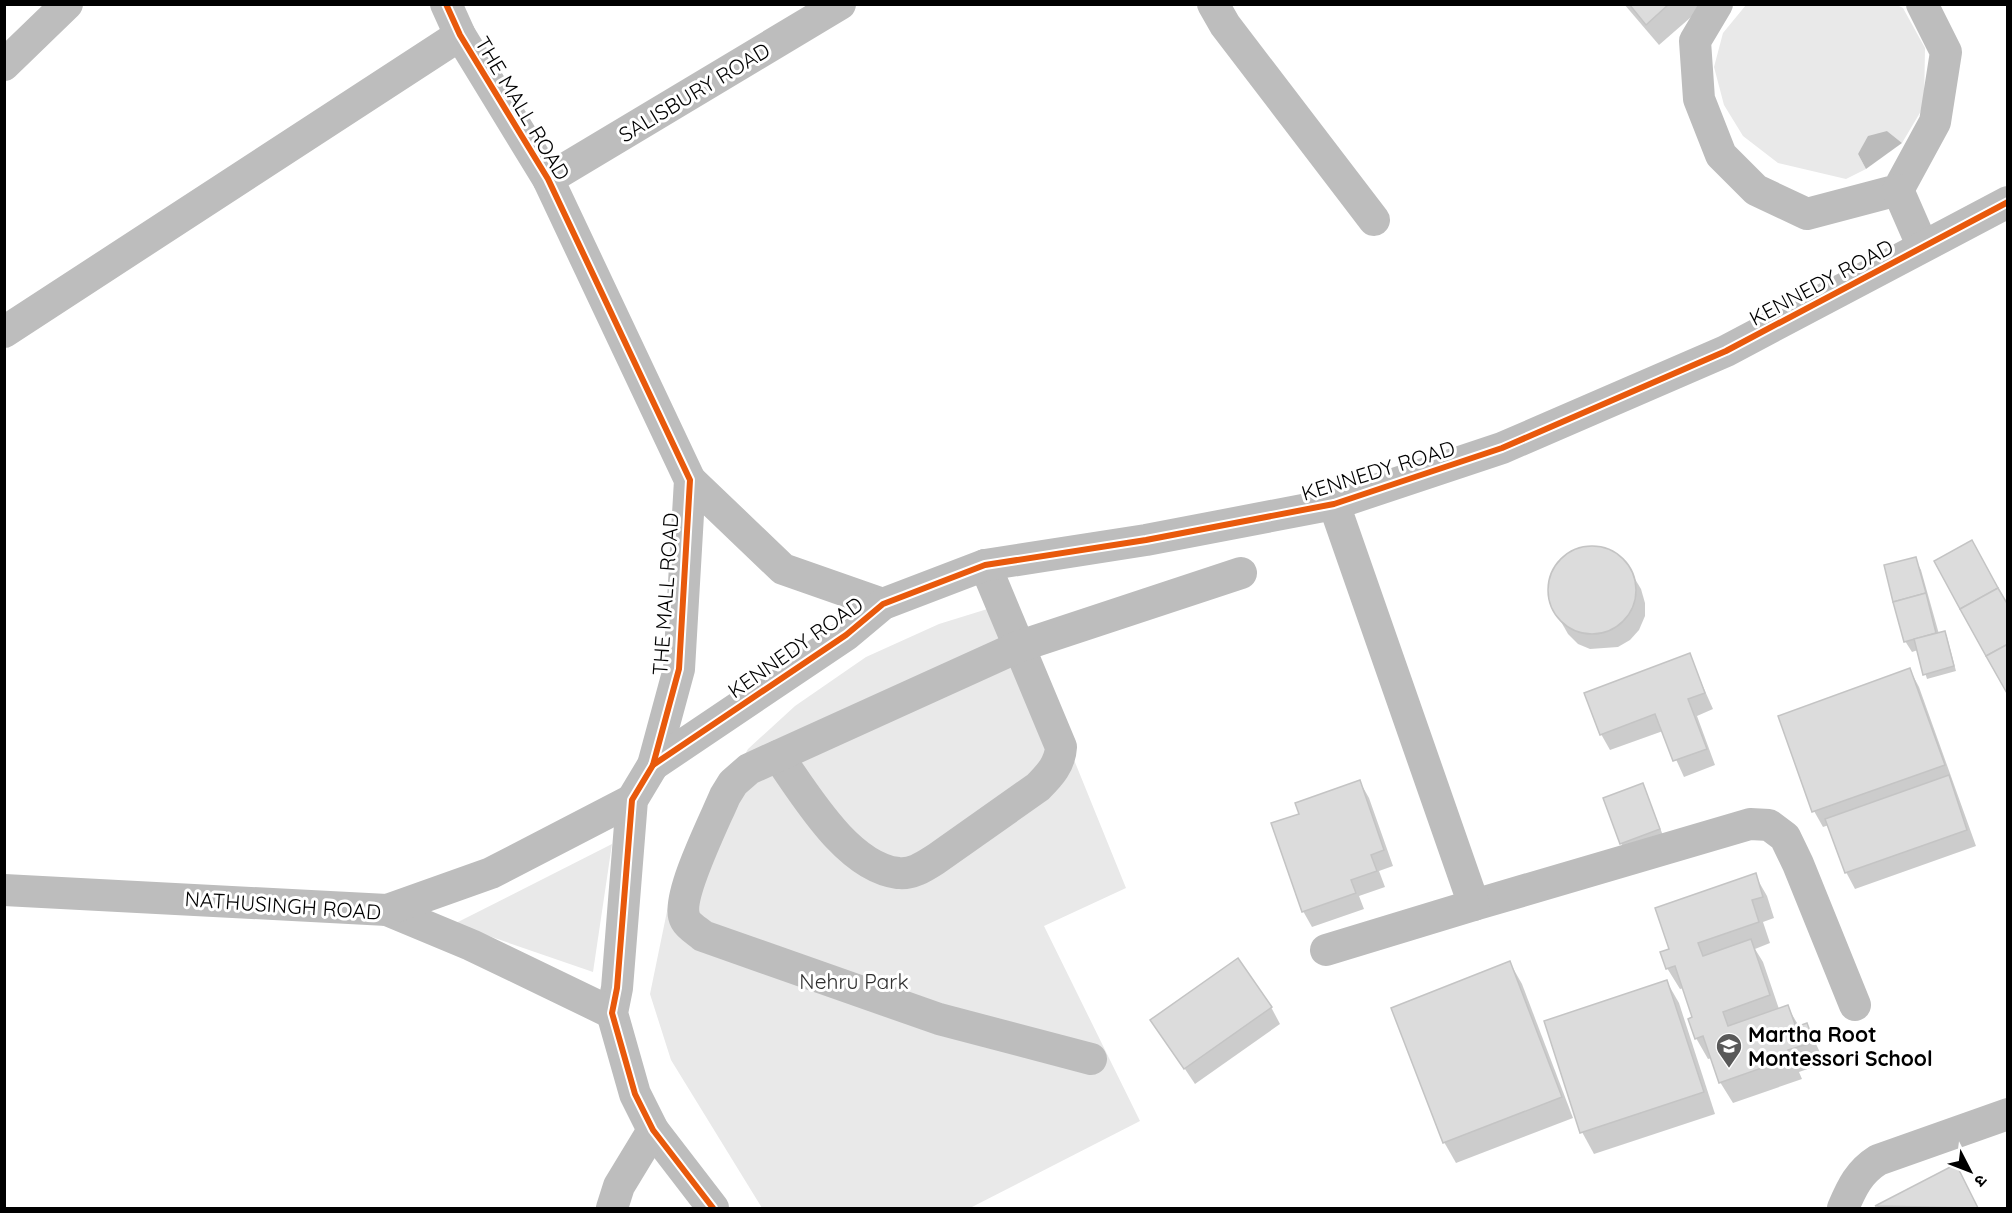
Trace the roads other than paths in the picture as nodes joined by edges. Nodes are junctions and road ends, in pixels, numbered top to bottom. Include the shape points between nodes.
1 (67, 4) edge
2 (446, 4) edge
3 (840, 4) edge
4 (1214, 4) edge
5 (1717, 4) edge
6 (1922, 4) edge
7 (460, 35) junction
8 (4, 65) edge
9 (548, 179) junction
10 (1898, 190) junction
11 (2007, 204) edge
12 (1374, 220) dead end
13 (1922, 245) junction
14 (4, 332) edge
15 (690, 480) junction
16 (1334, 504) junction
17 (985, 565) junction
18 (1241, 573) dead end
19 (883, 604) junction
20 (1020, 646) junction
21 (778, 756) junction
22 (652, 765) junction
23 (632, 800) junction
24 (4, 890) edge
25 (1474, 905) junction
26 (387, 910) junction
27 (1326, 950) dead end
28 (1855, 1005) dead end
29 (612, 1013) junction
30 (1091, 1059) dead end
31 (2007, 1114) edge
32 (653, 1130) junction
33 (612, 1209) edge
34 (713, 1209) edge
35 (1843, 1209) edge

1 - 8 street
2 - 7 street, THE MALL ROAD
3 - 9 street, SALISBURY ROAD
4 - 12 street via 1225,25
5 - 10 street via 1695,41 1699,99 1721,155 1756,190 1807,214
6 - 10 street via 1946,52 1935,122
7 - 9 street, THE MALL ROAD
7 - 14 street
9 - 15 street, THE MALL ROAD
10 - 13 street
11 - 13 street, KENNEDY ROAD
13 - 16 street, KENNEDY ROAD via 1726,351 1502,448
15 - 19 street via 783,569
15 - 22 street, THE MALL ROAD via 679,669
16 - 17 street, KENNEDY ROAD via 1146,540
16 - 25 street
17 - 19 street, KENNEDY ROAD
17 - 20 street
18 - 20 street
19 - 22 street, KENNEDY ROAD via 846,635
20 - 21 street
20 - 21 street via 1058,736 1061,758 1038,787 918,870 899,874 879,867 851,849 835,834
21 - 30 street via 740,775 725,796 687,888 684,916 689,925 724,945 939,1019
22 - 23 street, THE MALL ROAD
23 - 26 street via 491,873
23 - 29 street, THE MALL ROAD via 618,988
24 - 26 street, NATHUSINGH ROAD
25 - 27 street
25 - 28 street via 1750,824 1769,825 1785,837 1798,864
26 - 29 street, NATHUSINGH ROAD via 471,945
29 - 32 street, THE MALL ROAD via 635,1094
31 - 35 street via 1878,1160 1863,1170
32 - 33 street via 619,1186
32 - 34 street, THE MALL ROAD

